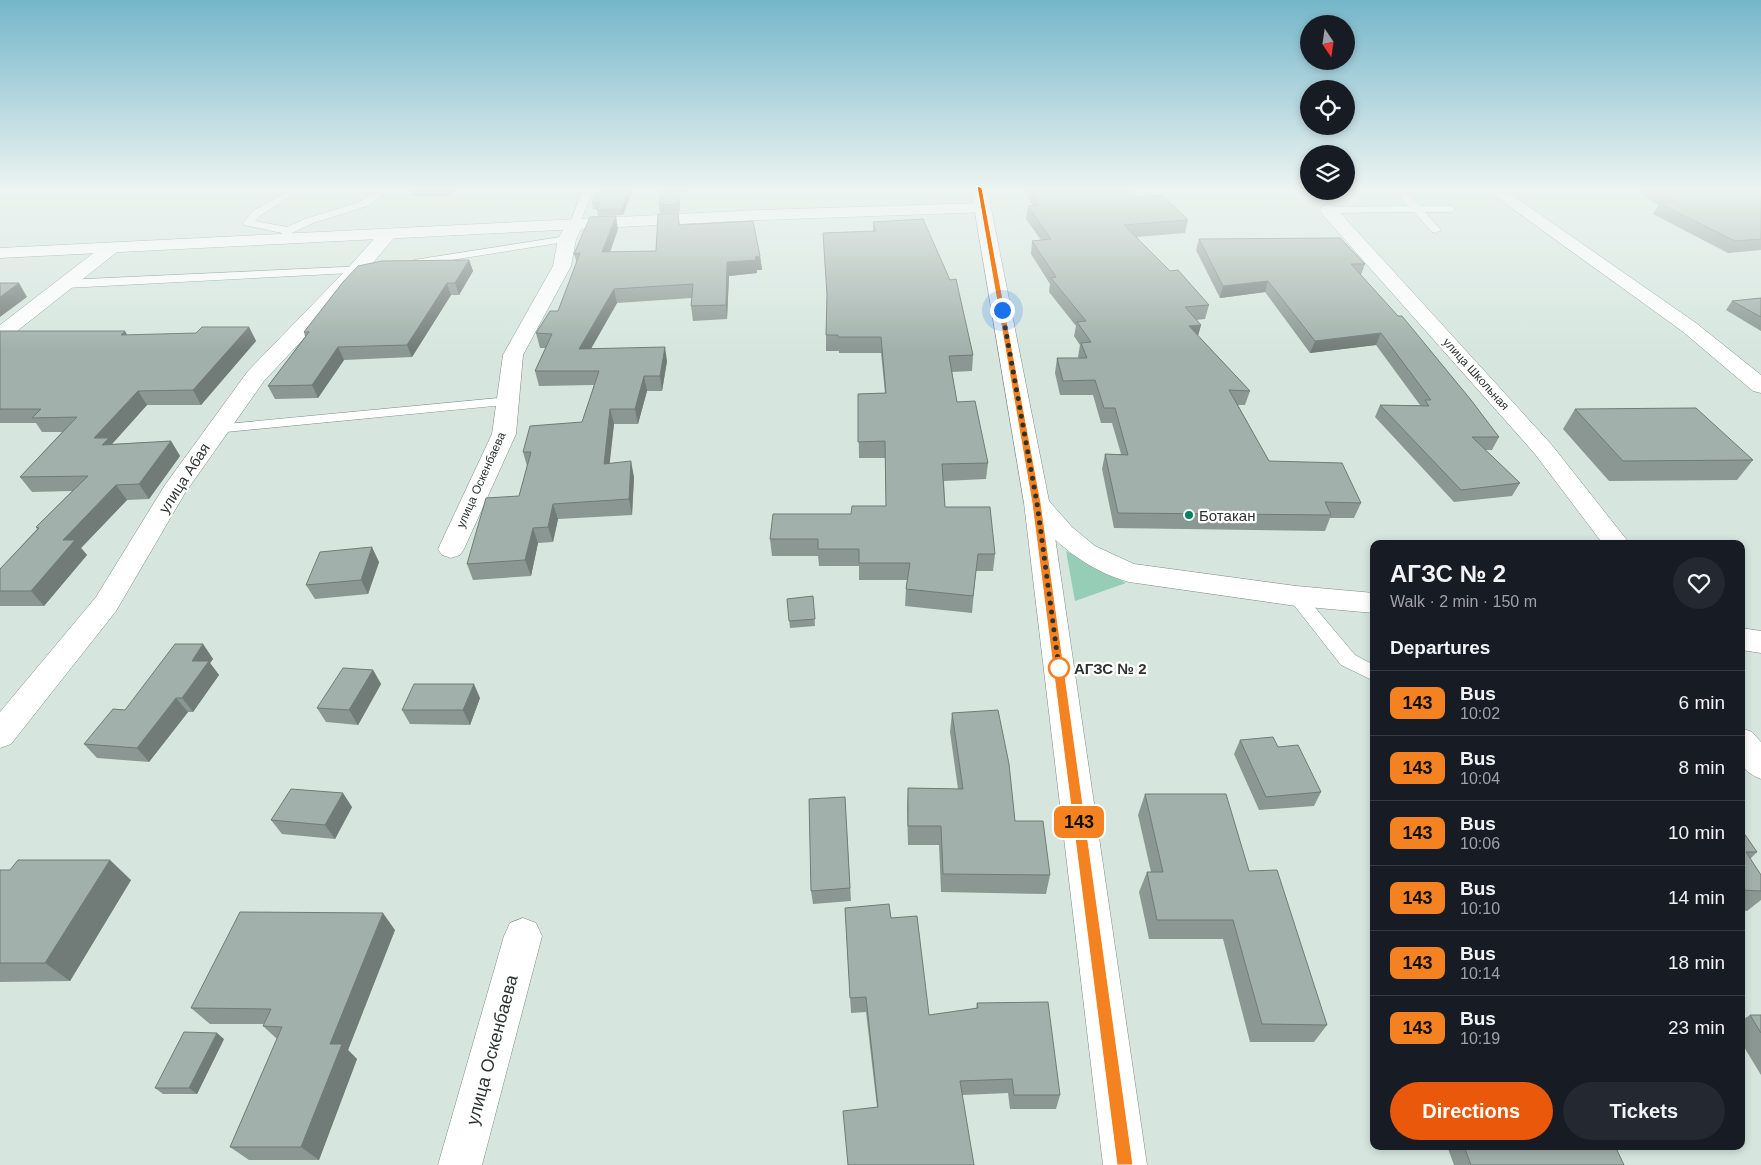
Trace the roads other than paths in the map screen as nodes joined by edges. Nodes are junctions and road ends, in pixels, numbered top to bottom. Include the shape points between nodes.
1 (193, 242) edge
2 (382, 242) edge
3 (514, 242) edge
4 (568, 242) edge
5 (989, 242) edge
6 (1357, 242) edge
7 (1569, 242) edge
8 (111, 248) junction
9 (0, 253) edge
10 (401, 265) edge
11 (364, 270) junction
12 (66, 284) junction
13 (0, 335) edge
14 (1761, 386) edge
15 (509, 401) junction
16 (216, 429) junction
17 (1037, 503) junction
18 (1614, 540) edge
19 (451, 549) dead end
20 (1296, 596) junction
21 (1370, 603) edge
22 (1745, 640) edge
23 (1761, 642) edge
24 (1370, 672) edge
25 (0, 734) edge
26 (1745, 746) edge
27 (1761, 766) edge
28 (523, 936) dead end
29 (460, 1165) edge
30 (1125, 1165) edge

1 - 8 street
2 - 11 street, улица Абая
3 - 10 lane
4 - 15 street, улица Оскенбаева via 562,266 513,354
5 - 17 street
6 - 18 street, улица Школьная via 1543,449
7 - 14 street via 1689,327
8 - 9 street
8 - 12 street
11 - 12 lane
11 - 16 street, улица Абая via 256,376
12 - 13 street
15 - 16 lane
15 - 19 street, улица Оскенбаева via 504,434
16 - 25 street, улица Абая via 174,491 106,604
17 - 20 street via 1063,534 1086,552 1129,573
17 - 30 street
20 - 21 street
20 - 24 lane via 1348,660
22 - 23 street
26 - 27 street
28 - 29 street, улица Оскенбаева

